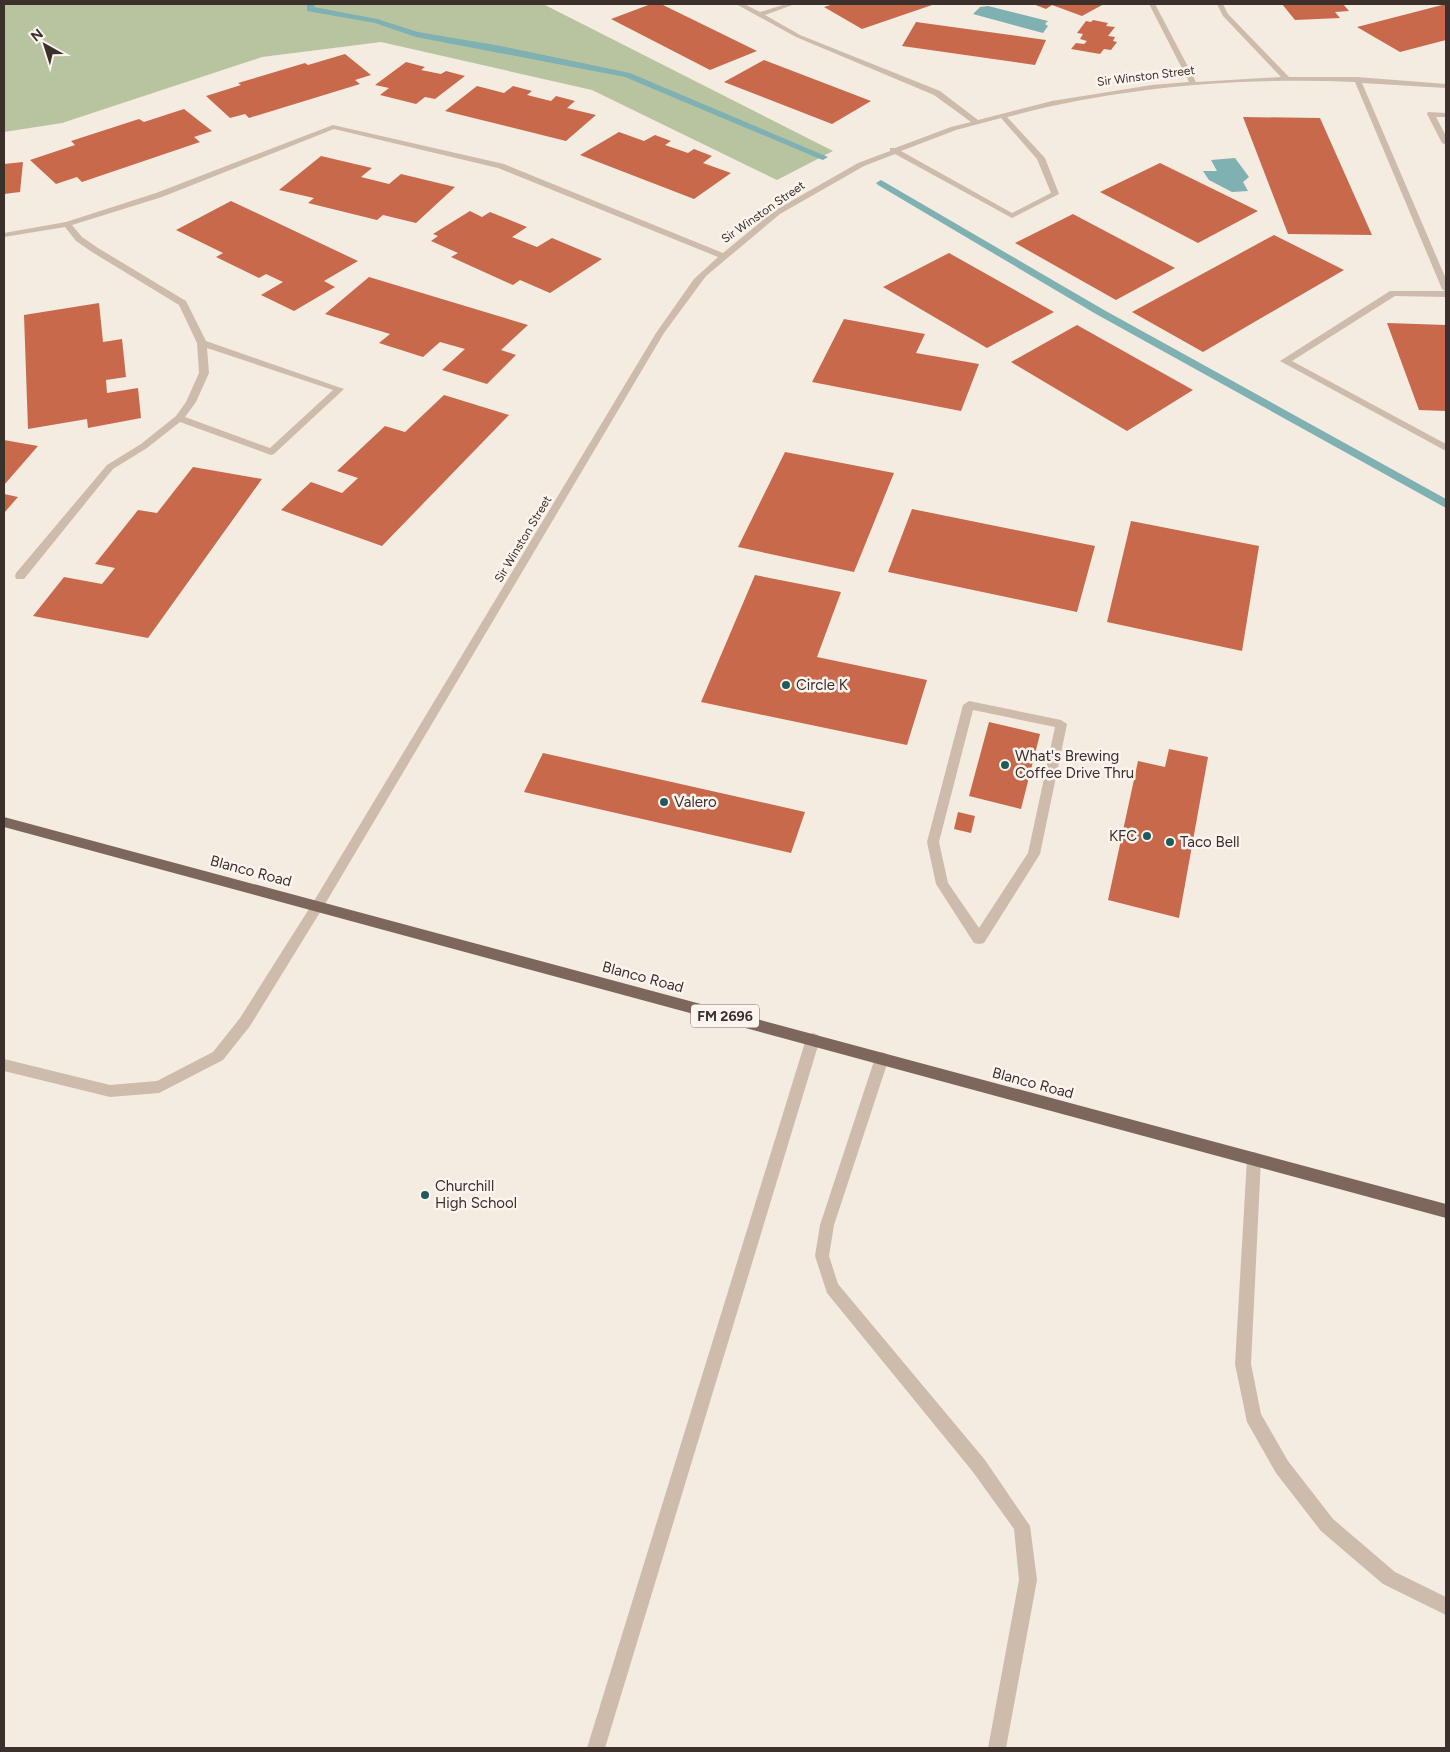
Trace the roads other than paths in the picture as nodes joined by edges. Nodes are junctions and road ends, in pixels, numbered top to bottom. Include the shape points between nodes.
1 (739, 4) edge
2 (792, 4) edge
3 (1152, 4) edge
4 (1220, 4) edge
5 (759, 15) junction
6 (1286, 78) junction
7 (1357, 79) junction
8 (1193, 83) junction
9 (1446, 86) edge
10 (1002, 115) junction
11 (1446, 115) edge
12 (976, 122) junction
13 (1446, 142) edge
14 (893, 150) junction
15 (67, 224) junction
16 (4, 235) edge
17 (722, 256) junction
18 (1446, 289) edge
19 (1446, 294) edge
20 (202, 343) junction
21 (178, 418) junction
22 (1446, 448) edge
23 (20, 576) dead end
24 (4, 822) edge
25 (942, 884) joint
26 (318, 906) junction
27 (813, 1040) junction
28 (882, 1058) junction
29 (4, 1065) edge
30 (1254, 1159) junction
31 (1446, 1211) edge
32 (1446, 1606) edge
33 (596, 1748) edge
34 (997, 1748) edge

1 - 5 street
2 - 5 street
3 - 8 street
4 - 6 street via 1225,15
5 - 12 street via 798,36 936,93
6 - 7 street, Sir Winston Street
6 - 8 street, Sir Winston Street
7 - 9 street, Sir Winston Street
7 - 18 street
8 - 10 street, Sir Winston Street via 1083,97
10 - 12 street, Sir Winston Street
10 - 14 street via 1041,158 1055,194 1012,216
11 - 13 street via 1431,114
12 - 14 street, Sir Winston Street
14 - 17 street, Sir Winston Street via 799,199
15 - 16 street
15 - 17 street via 160,195 333,127 501,166
15 - 20 street via 95,250 183,303
17 - 26 street, Sir Winston Street via 701,276 660,334
19 - 22 street via 1393,293 1285,361
20 - 21 street via 204,373 191,402
20 - 21 street via 339,389 271,452
21 - 23 street via 110,468
24 - 26 main road, Blanco Road / FM 2696
25 - 25 street via 979,940 1034,854 1061,724 969,705 933,842
26 - 27 main road, Blanco Road / FM 2696
26 - 29 street, Sir Winston Street via 245,1022 218,1056 159,1087 110,1091
27 - 28 main road, Blanco Road / FM 2696
27 - 33 street
28 - 30 main road, Blanco Road / FM 2696
28 - 34 street via 827,1225 822,1256 832,1288 979,1466 1022,1526 1028,1580
30 - 31 main road, Blanco Road / FM 2696
30 - 32 street via 1243,1364 1253,1416 1282,1468 1327,1525 1389,1578

